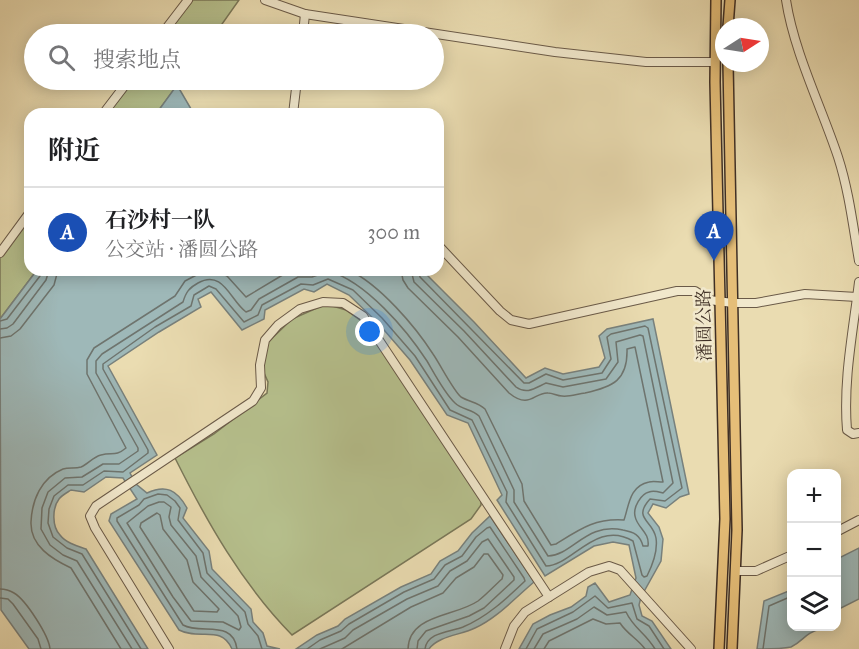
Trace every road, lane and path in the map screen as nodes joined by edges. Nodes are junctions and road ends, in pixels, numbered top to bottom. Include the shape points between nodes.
1 (188, 0) edge
2 (265, 0) edge
3 (716, 0) edge
4 (729, 0) edge
5 (786, 0) edge
6 (305, 14) junction
7 (716, 18) edge
8 (728, 18) edge
9 (170, 24) edge
10 (304, 24) edge
11 (373, 24) edge
12 (444, 34) edge
13 (715, 62) edge
14 (715, 72) edge
15 (728, 72) edge
16 (121, 90) edge
17 (296, 90) edge
18 (108, 108) edge
19 (294, 108) edge
20 (24, 220) edge
21 (444, 251) edge
22 (0, 253) edge
23 (859, 261) edge
24 (859, 282) edge
25 (857, 297) junction
26 (720, 302) junction
27 (733, 303) junction
28 (859, 433) edge
29 (859, 520) edge
30 (841, 530) edge
31 (787, 557) edge
32 (736, 571) junction
33 (549, 597) junction
34 (169, 649) edge
35 (505, 649) edge
36 (691, 649) edge
37 (718, 649) edge
38 (732, 649) edge

1 - 9 street
2 - 6 street
3 - 7 main road, 潘圆公路
4 - 8 main road
5 - 23 street via 790,24 839,160
6 - 10 street
6 - 11 street
12 - 13 street via 620,60
14 - 26 main road, 潘圆公路
15 - 27 main road, 潘圆公路
16 - 18 street
17 - 19 street
20 - 22 street
21 - 26 street via 500,311 520,323 541,323 677,291 695,291
24 - 25 street
25 - 27 street via 805,294
25 - 28 street via 845,404 847,430
26 - 27 street
26 - 37 main road, 潘圆公路 via 725,519
27 - 32 main road, 潘圆公路
29 - 30 street
31 - 32 street via 756,571
32 - 38 main road, 潘圆公路
33 - 34 street via 363,316 343,303 323,302 300,309 265,340 261,388 253,401 96,506 90,516
33 - 35 street via 525,612 514,626
33 - 36 street via 589,572 609,566 620,570

